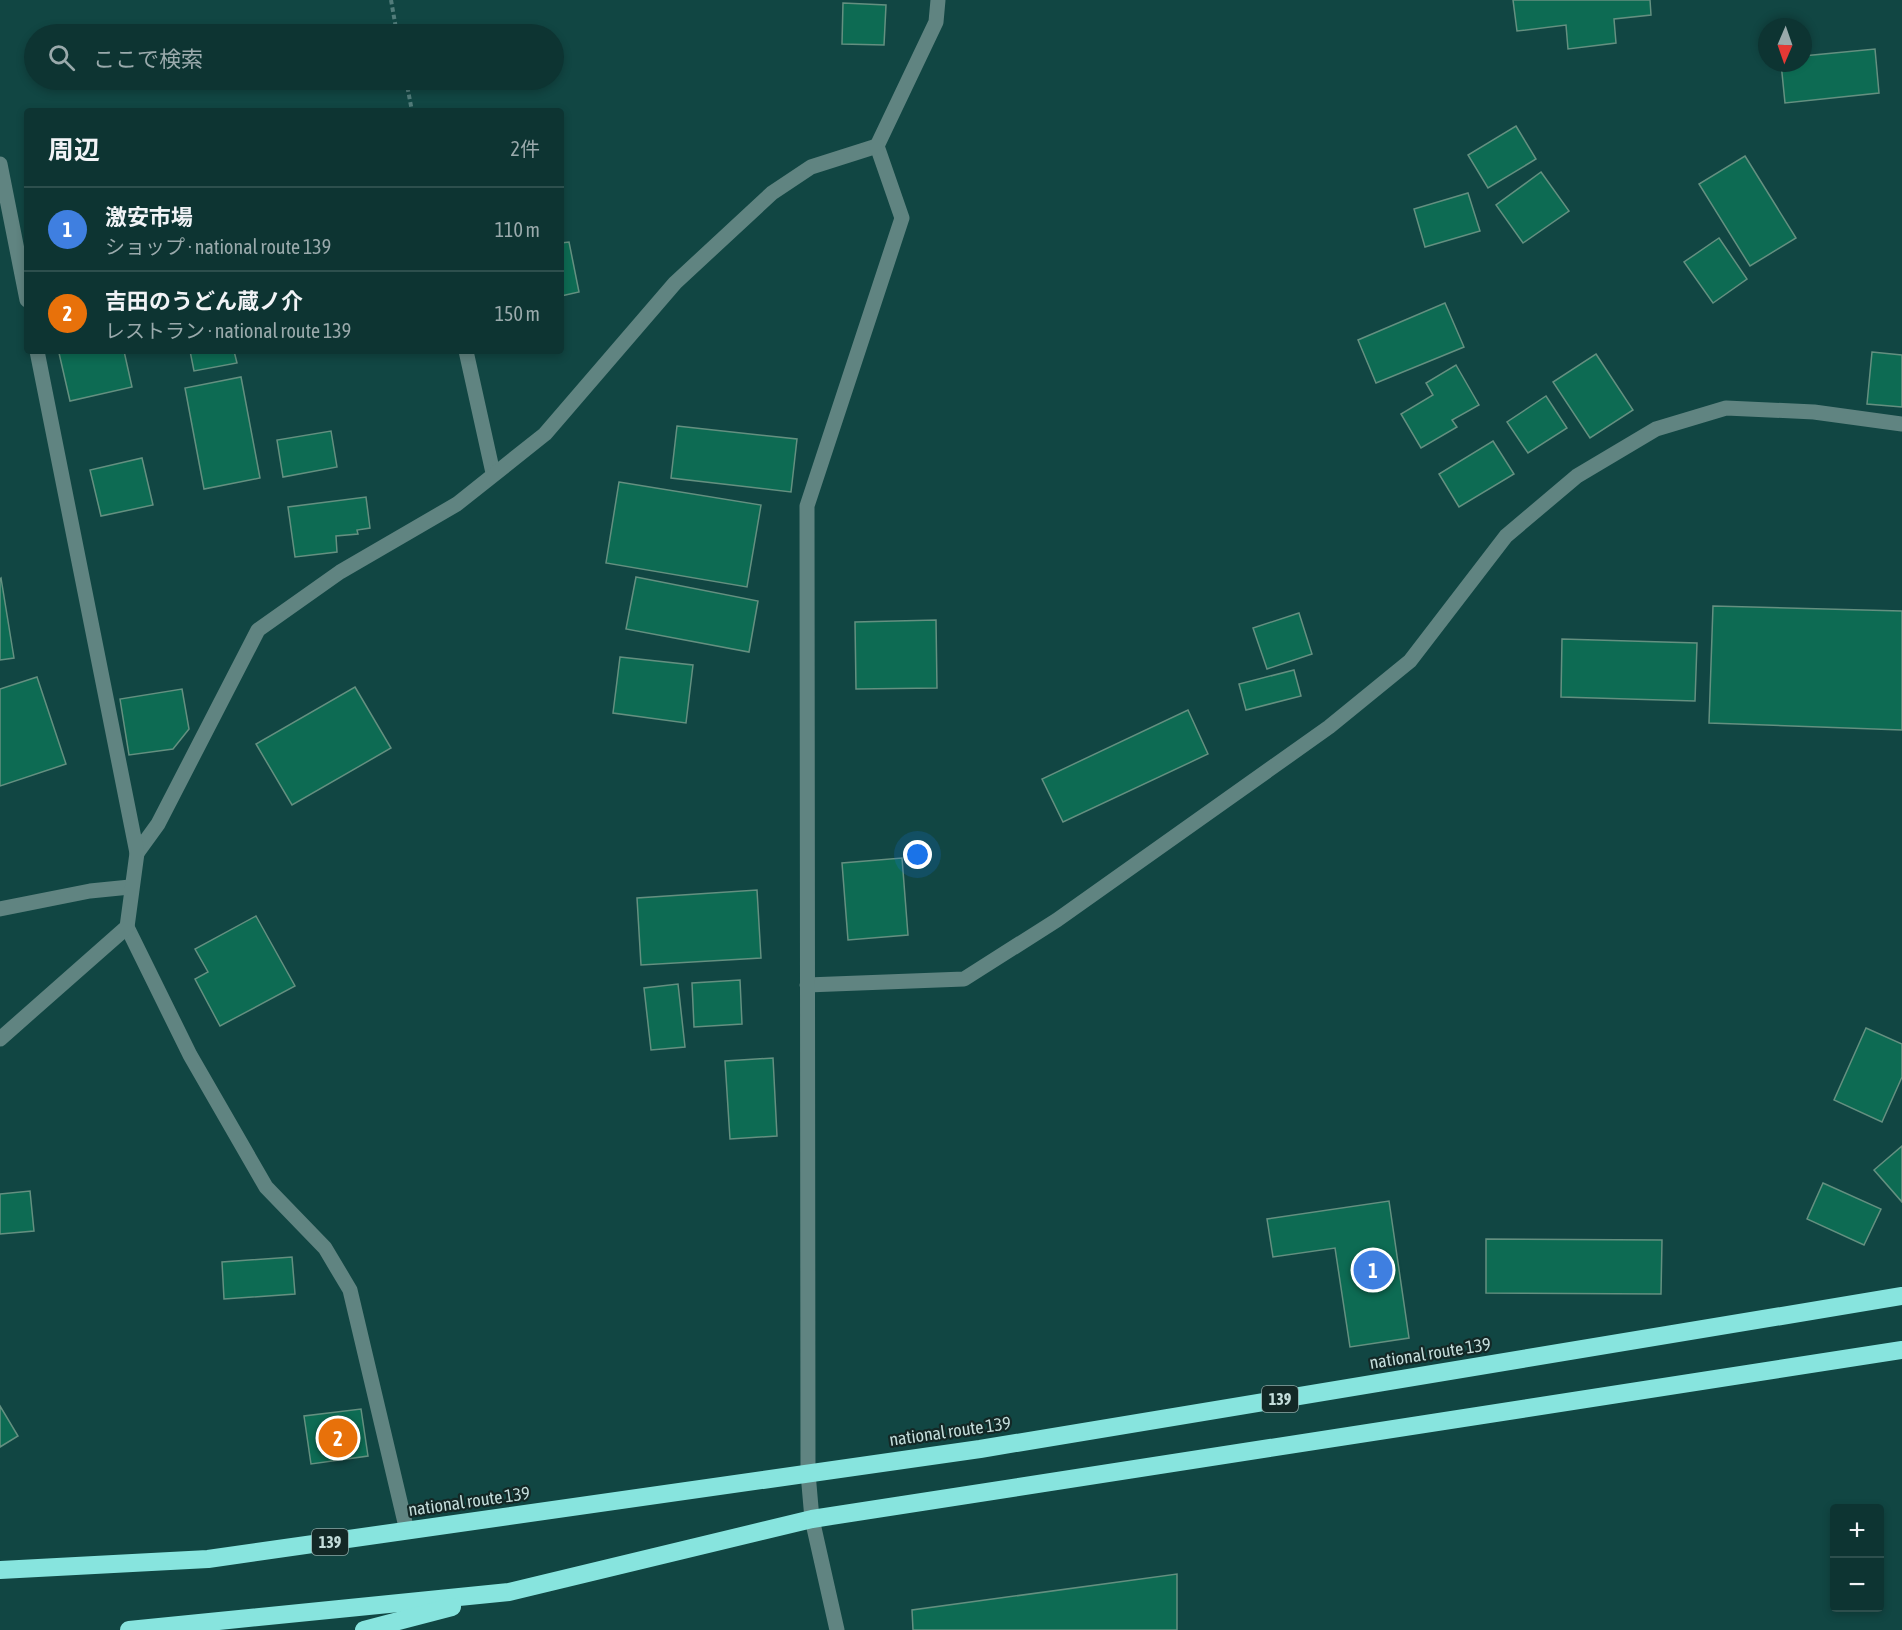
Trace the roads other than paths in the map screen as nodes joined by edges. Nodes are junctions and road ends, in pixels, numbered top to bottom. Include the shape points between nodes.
1 (938, 0) edge
2 (877, 146) junction
3 (0, 164) edge
4 (24, 285) edge
5 (38, 354) edge
6 (467, 354) edge
7 (1902, 424) edge
8 (493, 474) junction
9 (137, 853) junction
10 (130, 887) junction
11 (0, 909) edge
12 (128, 927) junction
13 (807, 985) junction
14 (0, 1039) edge
15 (1902, 1296) edge
16 (1902, 1350) edge
17 (808, 1473) junction
18 (812, 1520) junction
19 (407, 1531) junction
20 (0, 1570) edge
21 (509, 1592) junction
22 (129, 1630) edge
23 (364, 1630) edge
24 (837, 1630) edge

1 - 2 street via 936,22
2 - 8 street via 811,167 772,193 675,283 545,434
2 - 13 street via 902,218 807,506
3 - 4 street
5 - 9 street
6 - 8 street
7 - 13 street via 1814,412 1726,408 1656,429 1577,476 1506,536 1410,661 1329,727 1058,920 964,978
8 - 9 street via 457,504 340,572 258,630 158,824
9 - 10 street
10 - 11 street
10 - 12 street
12 - 14 street
12 - 19 street via 190,1055 266,1187 325,1248 350,1290
13 - 17 street
15 - 17 highway, national route 139 / 139 via 980,1449
16 - 18 highway
17 - 18 street
17 - 19 highway, national route 139 / 139
18 - 21 highway
18 - 24 street
19 - 20 highway, national route 139 / 139 via 208,1559
21 - 22 highway
21 - 23 highway

